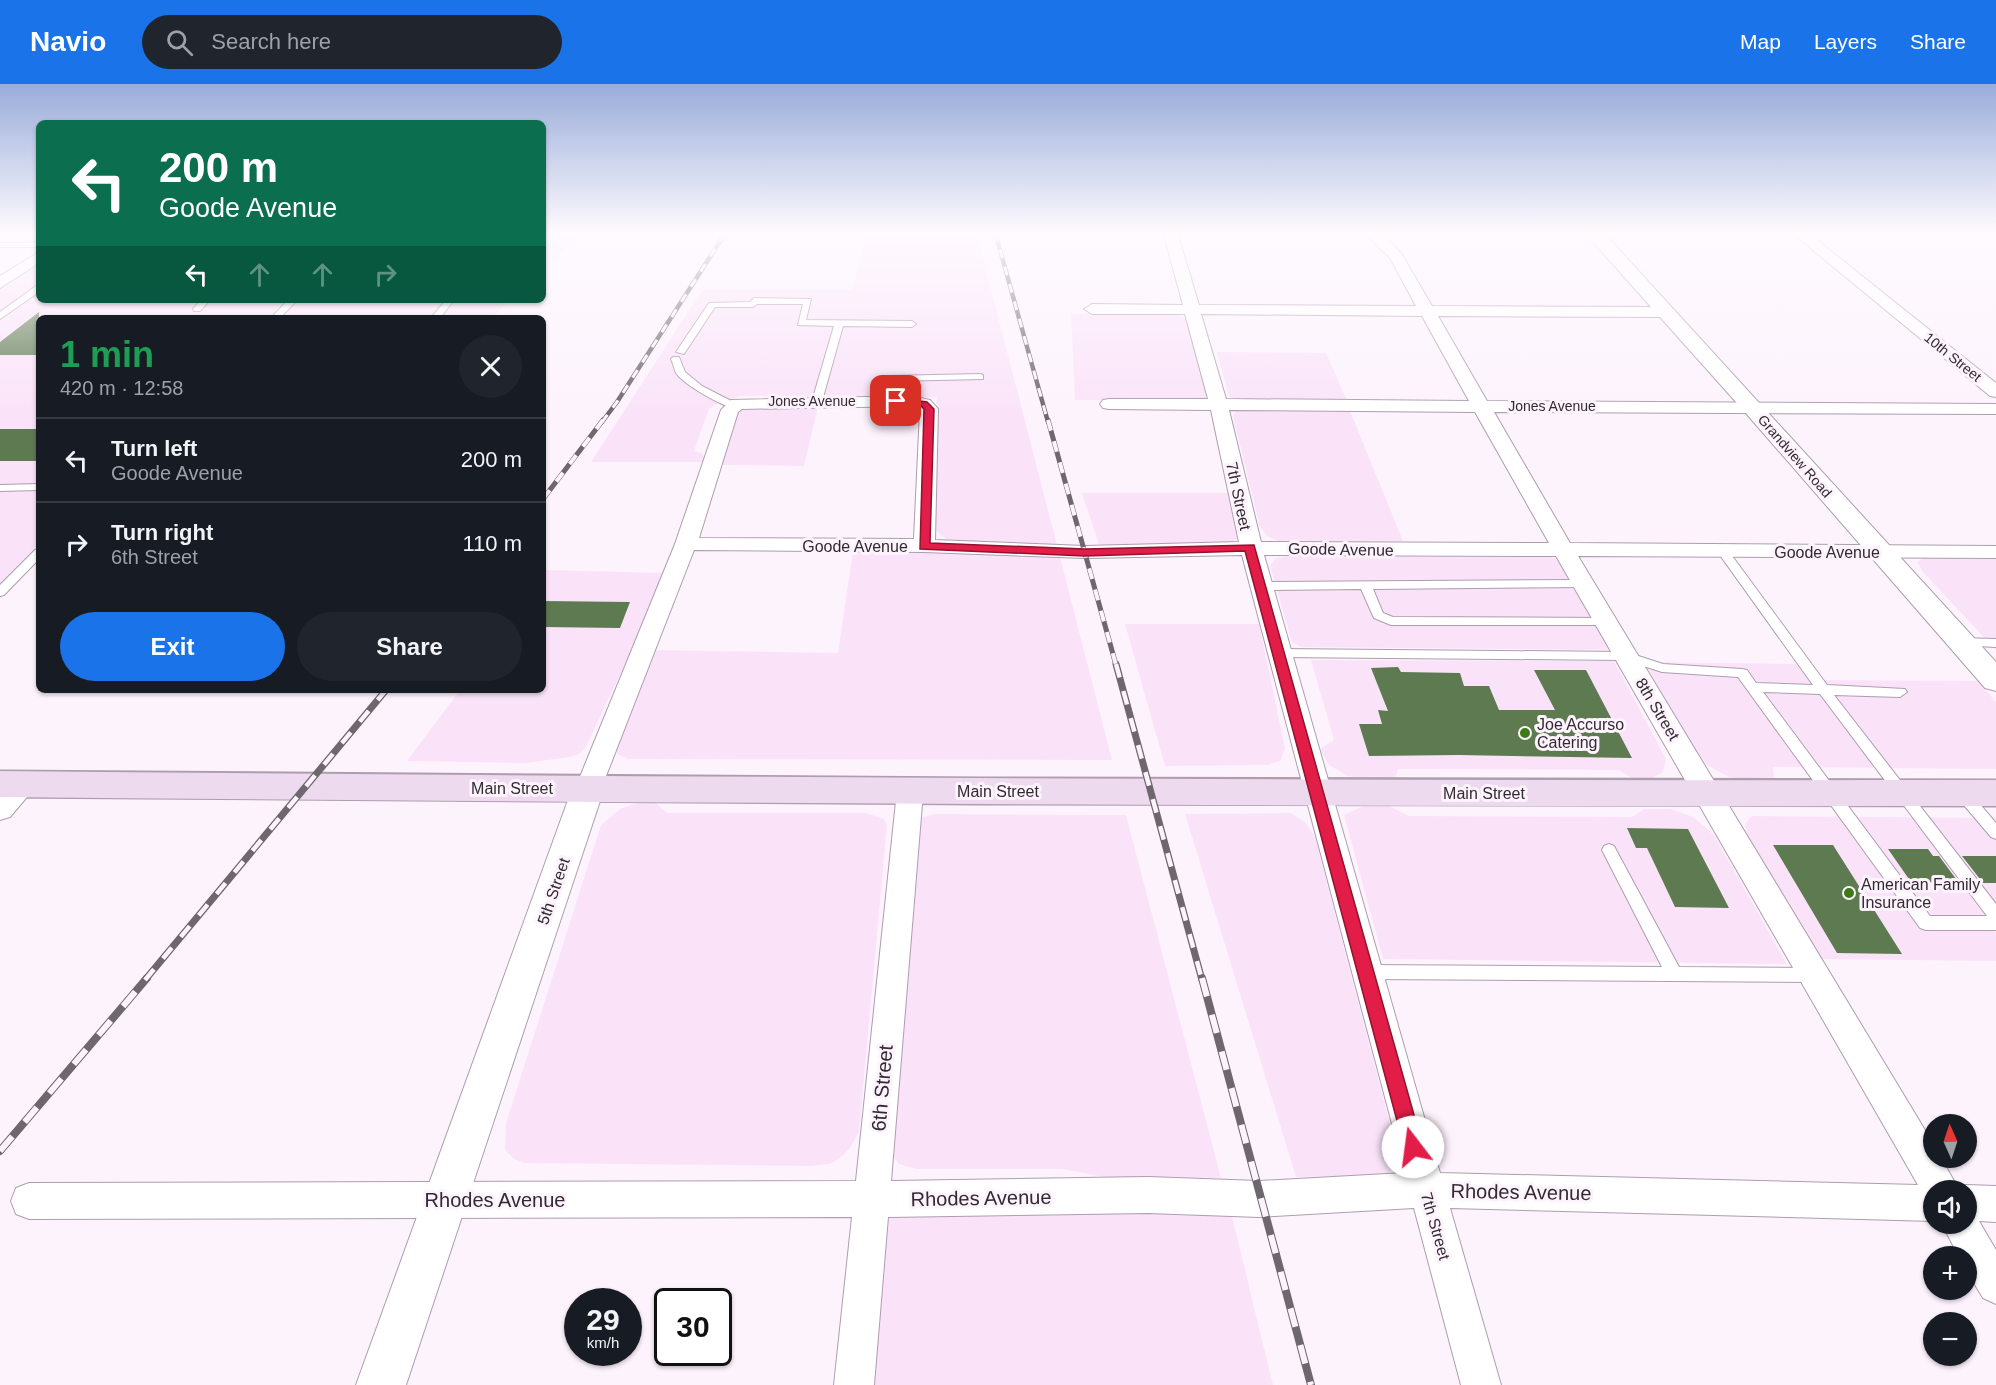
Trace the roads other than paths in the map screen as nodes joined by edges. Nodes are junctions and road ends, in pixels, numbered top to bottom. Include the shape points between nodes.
1 (32, 293) edge
2 (1188, 293) edge
3 (1417, 293) edge
4 (1647, 293) edge
5 (1873, 293) edge
6 (203, 303) edge
7 (290, 303) edge
8 (448, 303) edge
9 (196, 309) dead end
10 (1092, 309) dead end
11 (1194, 312) junction
12 (1428, 312) junction
13 (1664, 312) junction
14 (278, 315) edge
15 (438, 315) edge
16 (0, 316) edge
17 (839, 323) junction
18 (912, 324) dead end
19 (980, 377) dead end
20 (1996, 392) edge
21 (817, 401) junction
22 (880, 401) junction
23 (1109, 404) dead end
24 (735, 405) junction
25 (1219, 405) junction
26 (1483, 406) junction
27 (1752, 406) junction
28 (1996, 409) edge
29 (36, 487) edge
30 (0, 488) edge
31 (686, 544) junction
32 (924, 546) junction
33 (1250, 548) junction
34 (1564, 551) junction
35 (1723, 551) junction
36 (1880, 552) junction
37 (1996, 552) edge
38 (36, 555) edge
39 (1584, 584) junction
40 (1365, 585) junction
41 (1260, 586) junction
42 (0, 592) edge
43 (1606, 622) junction
44 (1960, 642) junction
45 (1996, 643) edge
46 (1279, 653) junction
47 (1626, 656) junction
48 (1996, 681) edge
49 (1754, 687) junction
50 (1822, 688) junction
51 (1900, 692) dead end
52 (12, 784) edge
53 (588, 789) junction
54 (910, 792) junction
55 (1707, 793) junction
56 (1832, 793) junction
57 (1902, 793) junction
58 (1962, 793) junction
59 (1996, 793) edge
60 (1317, 794) junction
61 (0, 810) edge
62 (1995, 833) edge
63 (1609, 850) dead end
64 (1996, 916) edge
65 (1996, 923) edge
66 (1366, 972) junction
67 (1674, 974) junction
68 (1815, 975) junction
69 (1935, 1180) edge
70 (1425, 1190) junction
71 (445, 1200) junction
72 (872, 1200) junction
73 (29, 1201) dead end
74 (1923, 1203) edge
75 (1977, 1203) edge
76 (1996, 1203) edge
77 (1966, 1234) edge
78 (1996, 1285) edge
79 (381, 1385) edge
80 (854, 1385) edge
81 (1481, 1385) edge

1 - 16 lane
2 - 11 street, 7th Street
3 - 12 street, 8th Street
4 - 13 street, Grandview Road
5 - 20 street, 10th Street
6 - 9 lane
7 - 14 lane
8 - 15 lane
10 - 11 street
11 - 12 street
11 - 25 street, 7th Street
12 - 13 street
12 - 26 street, 8th Street
13 - 27 street, Grandview Road
17 - 18 lane
17 - 21 lane
17 - 24 lane via 801,323 808,301 712,305 679,356 681,373 699,388
19 - 22 lane via 890,378 885,381
21 - 22 street, Jones Avenue
21 - 24 street, Jones Avenue
22 - 32 street, Jones Avenue via 912,401 929,409
23 - 25 street, Jones Avenue
24 - 31 street, 5th Street via 730,410
25 - 26 street, Jones Avenue
25 - 33 street, 7th Street
26 - 27 street, Jones Avenue
26 - 34 street, 8th Street
27 - 28 street, Jones Avenue
27 - 36 street, Grandview Road
29 - 30 lane
31 - 32 street, Goode Avenue
31 - 53 street, 5th Street
32 - 33 street, Goode Avenue via 1085,552
33 - 34 street, Goode Avenue
33 - 41 street, 7th Street
34 - 35 street, Goode Avenue
34 - 39 street, 8th Street
35 - 36 street, Goode Avenue
35 - 50 lane
36 - 37 street, Goode Avenue
36 - 44 street, Grandview Road
38 - 42 lane
39 - 40 lane
39 - 43 street, 8th Street
40 - 41 lane
40 - 43 lane via 1378,615 1391,621
41 - 46 street, 7th Street
43 - 47 street, 8th Street
44 - 45 lane
44 - 48 street, Grandview Road
46 - 47 lane
46 - 60 street, 7th Street
47 - 49 lane via 1662,668 1742,673
47 - 55 street, 8th Street
49 - 50 lane
49 - 56 lane
50 - 51 lane
50 - 57 lane
52 - 53 main road, Main Street
52 - 61 street
53 - 54 main road, Main Street
53 - 71 street, 5th Street
54 - 60 main road, Main Street via 1151,790
54 - 72 street, 6th Street
55 - 56 main road, Main Street
55 - 60 main road, Main Street
55 - 68 street, 8th Street
56 - 57 main road, Main Street
56 - 65 lane via 1926,923
57 - 58 main road, Main Street
57 - 64 lane
58 - 59 main road, Main Street
58 - 62 lane
60 - 66 street, 7th Street
63 - 67 lane
66 - 67 lane
66 - 70 street, 7th Street
67 - 68 lane
68 - 69 street, 8th Street
70 - 72 street, Rhodes Avenue via 1259,1199 1148,1195
70 - 74 street, Rhodes Avenue
70 - 81 street, 7th Street
71 - 72 street, Rhodes Avenue
71 - 73 street, Rhodes Avenue
71 - 79 street, 5th Street
72 - 80 street, 6th Street
75 - 76 street
77 - 78 street

